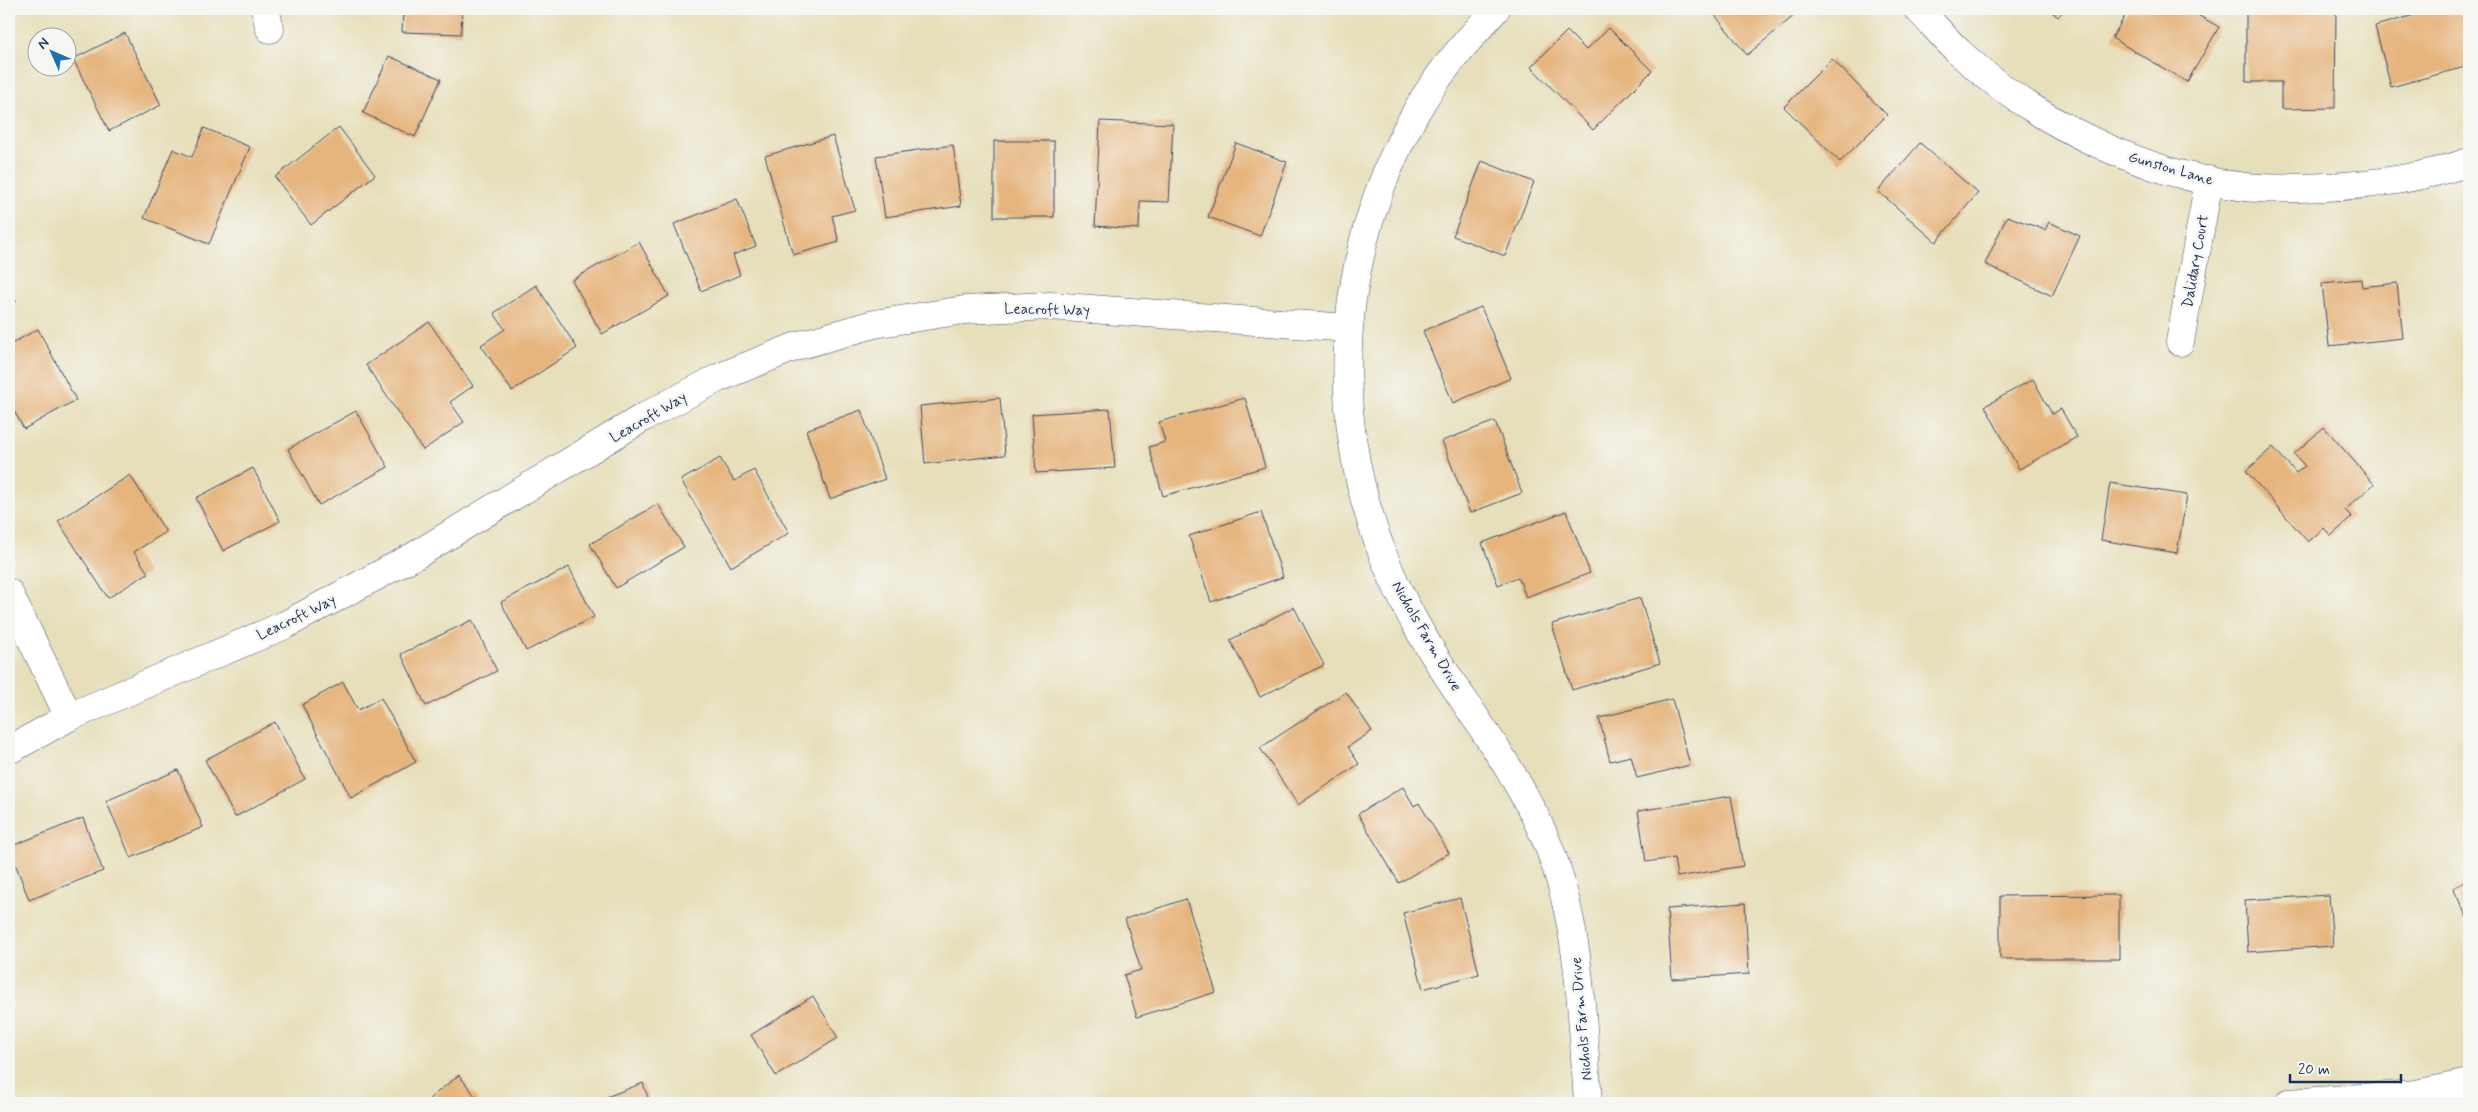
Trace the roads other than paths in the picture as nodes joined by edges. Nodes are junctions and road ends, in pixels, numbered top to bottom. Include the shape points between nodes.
1 (1496, 9) edge
2 (1918, 9) edge
3 (2469, 162) edge
4 (2209, 180) junction
5 (1348, 328) junction
6 (2180, 342) dead end
7 (9, 593) edge
8 (69, 717) junction
9 (9, 750) edge
10 (2469, 1083) edge
11 (1588, 1103) edge
12 (2288, 1103) edge

1 - 5 street, Nichols Farm Drive via 1456,53 1417,110 1386,171 1364,237
2 - 4 street, Gunston Lane via 1960,53 2023,103 2082,137 2149,165
3 - 4 street, Gunston Lane via 2375,185 2247,187
4 - 6 street, Dalidary Court
5 - 8 street, Leacroft Way via 1050,306 955,311 874,324 797,346 718,378 644,418 416,555 285,624
5 - 11 street, Nichols Farm Drive via 1347,397 1353,444 1357,472 1377,542 1405,605 1519,785 1550,851 1571,922 1580,988
7 - 8 street
8 - 9 street, Leacroft Way
10 - 12 street via 2416,1094

